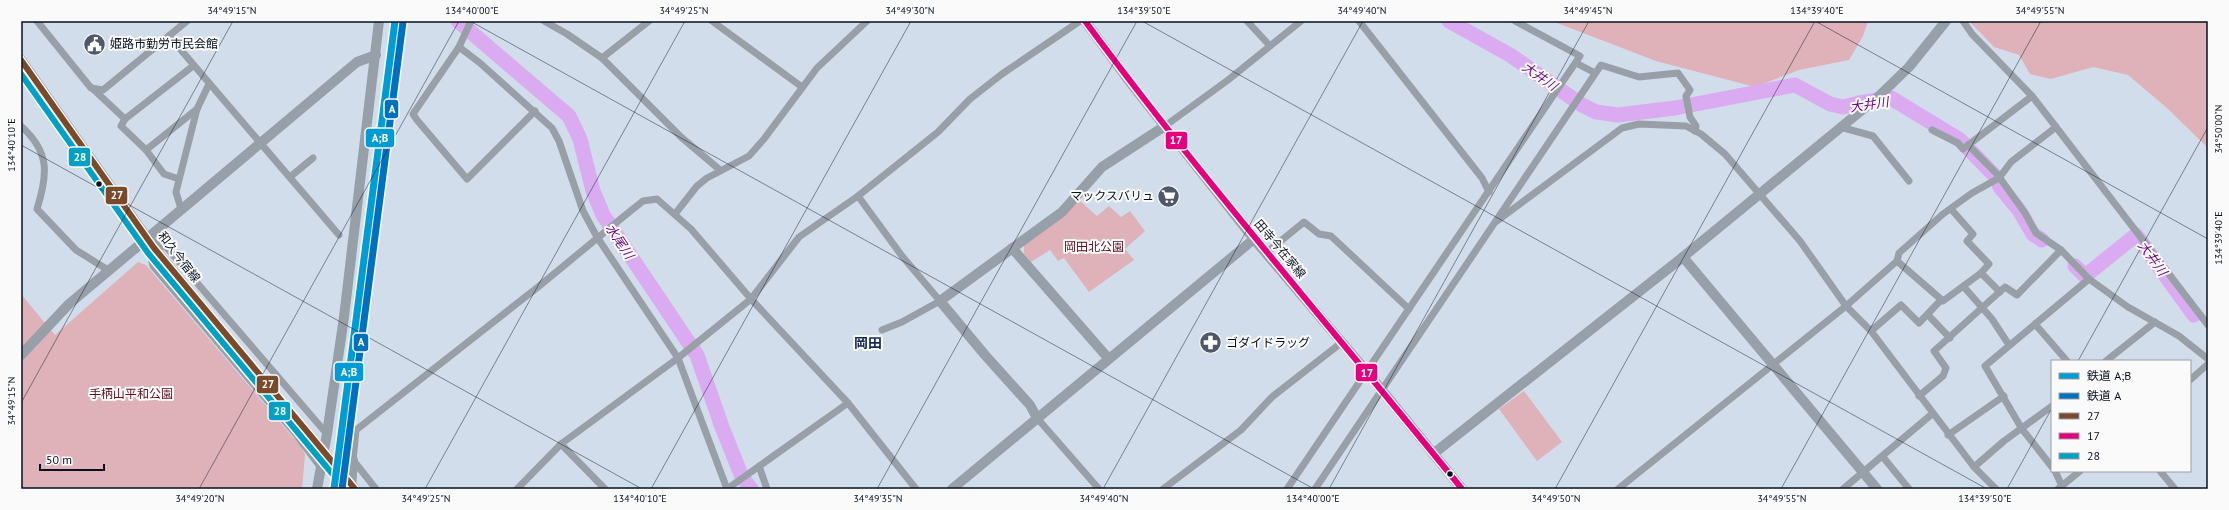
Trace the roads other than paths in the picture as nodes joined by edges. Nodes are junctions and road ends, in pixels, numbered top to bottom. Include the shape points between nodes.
1 (37, 21) edge
2 (187, 21) edge
3 (379, 21) edge
4 (471, 21) edge
5 (544, 21) edge
6 (649, 21) edge
7 (712, 21) edge
8 (867, 21) edge
9 (1080, 21) edge
10 (1085, 21) edge
11 (1247, 21) edge
12 (1301, 21) edge
13 (1359, 21) edge
14 (1515, 21) edge
15 (1946, 21) edge
16 (1963, 21) edge
17 (169, 36) junction
18 (1270, 46) junction
19 (459, 47) junction
20 (376, 55) junction
21 (602, 58) junction
22 (21, 60) edge
23 (1576, 63) junction
24 (193, 66) junction
25 (1595, 73) junction
26 (209, 84) junction
27 (802, 87) junction
28 (91, 88) junction
29 (2032, 96) junction
30 (197, 109) junction
31 (535, 111) junction
32 (125, 119) junction
33 (21, 126) edge
34 (1164, 126) junction
35 (2056, 126) junction
36 (1840, 127) junction
37 (1932, 130) dead end
38 (1695, 131) junction
39 (260, 143) junction
40 (1968, 145) junction
41 (146, 150) junction
42 (313, 158) dead end
43 (720, 170) junction
44 (290, 177) junction
45 (1999, 178) junction
46 (180, 179) junction
47 (1909, 181) dead end
48 (1489, 192) junction
49 (1760, 192) junction
50 (858, 196) junction
51 (181, 209) junction
52 (1951, 209) junction
53 (674, 214) junction
54 (1497, 221) junction
55 (339, 235) dead end
56 (146, 238) junction
57 (597, 238) junction
58 (1254, 239) junction
59 (1012, 248) junction
60 (2061, 250) junction
61 (1266, 253) junction
62 (1683, 257) junction
63 (1897, 261) junction
64 (108, 270) junction
65 (1981, 273) junction
66 (2089, 279) junction
67 (1964, 287) junction
68 (2000, 292) junction
69 (751, 299) junction
70 (1941, 300) junction
71 (940, 301) junction
72 (1846, 306) junction
73 (1983, 307) junction
74 (1409, 309) junction
75 (1928, 315) junction
76 (2155, 322) junction
77 (2035, 324) junction
78 (2208, 325) edge
79 (882, 330) dead end
80 (1871, 331) junction
81 (1950, 338) junction
82 (1341, 343) junction
83 (2009, 345) junction
84 (21, 355) edge
85 (678, 358) junction
86 (1108, 358) junction
87 (2208, 359) edge
88 (2065, 360) edge
89 (2107, 360) edge
90 (1775, 364) junction
91 (2208, 364) edge
92 (1367, 372) junction
93 (2191, 379) edge
94 (1381, 391) junction
95 (1919, 396) junction
96 (2004, 396) junction
97 (848, 403) junction
98 (2049, 409) edge
99 (1932, 414) junction
100 (1037, 418) junction
101 (2022, 429) junction
102 (327, 434) junction
103 (1948, 435) junction
104 (561, 444) junction
105 (1433, 454) junction
106 (1884, 457) junction
107 (352, 460) junction
108 (759, 466) junction
109 (2051, 466) edge
110 (1974, 467) junction
111 (321, 468) junction
112 (2055, 472) edge
113 (2079, 472) edge
114 (2161, 472) edge
115 (1864, 473) junction
116 (2060, 487) edge
117 (317, 489) edge
118 (350, 489) edge
119 (355, 489) edge
120 (376, 489) edge
121 (517, 489) edge
122 (605, 489) edge
123 (727, 489) edge
124 (767, 489) edge
125 (916, 489) edge
126 (952, 489) edge
127 (1099, 489) edge
128 (1163, 489) edge
129 (1287, 489) edge
130 (1315, 489) edge
131 (1462, 489) edge
132 (1618, 489) edge
133 (1843, 489) edge
134 (1877, 489) edge
135 (1909, 489) edge
136 (1996, 489) edge
137 (2175, 489) edge

1 - 28 street
2 - 17 street
3 - 20 street
4 - 19 street
5 - 21 street
6 - 21 street
7 - 27 street
8 - 27 street via 817,68
9 - 50 street via 970,99 938,132
10 - 34 street, 田寺今在家線
11 - 18 street
12 - 18 street
13 - 48 street via 1482,178
14 - 23 street via 1580,56
15 - 36 street via 1909,67 1879,96
16 - 29 street via 1972,34
17 - 24 street
17 - 28 street via 103,90
18 - 34 street
19 - 31 street
19 - 31 street via 413,114 467,179
20 - 39 street, 和久今宿線 via 357,62
20 - 102 street
21 - 43 street via 681,137
22 - 56 street
23 - 25 street
23 - 48 street
24 - 26 street
24 - 32 street
25 - 38 street via 1601,65 1639,77 1678,73 1690,90 1686,96 1690,117 1696,126
25 - 54 street
26 - 30 street
26 - 39 street
27 - 43 street via 749,156
28 - 32 street
29 - 35 street
29 - 40 street
30 - 41 street
30 - 46 street
31 - 57 street via 552,128 560,141 583,211
32 - 41 street via 121,126
33 - 64 street via 30,134 44,155 44,179 37,209 76,250
34 - 58 street, 田寺今在家線
34 - 59 street via 1102,167 1062,212
35 - 45 street via 2011,162
35 - 78 street
36 - 47 street via 1873,136
36 - 49 street
37 - 40 street via 1958,143 1963,149
38 - 49 street via 1725,154
38 - 54 street via 1686,126 1639,124 1622,128
39 - 44 street
39 - 51 street, 和久今宿線
40 - 45 street
41 - 46 street via 164,174
42 - 44 street
43 - 53 street via 697,186
44 - 55 street
45 - 52 street via 1972,193
45 - 60 street via 2025,213 2036,233
46 - 51 street via 176,192
48 - 74 street
49 - 62 street
49 - 72 street via 1800,241
50 - 69 street via 799,237
50 - 71 street via 902,256
51 - 56 street, 和久今宿線
52 - 63 street via 1899,253
52 - 65 street via 1973,234 1967,241 1989,264
53 - 57 street via 657,198 644,201
53 - 69 street via 691,229
54 - 94 street
56 - 64 street
56 - 102 street via 167,248
56 - 111 street via 153,266 294,432
56 - 119 street, 和久今宿線, bridge
57 - 85 street
57 - 107 street via 356,430
58 - 61 street, 田寺今在家線
58 - 86 street
59 - 71 street
59 - 86 street
60 - 66 street
60 - 68 street via 2017,296 2005,287
61 - 74 street via 1304,222 1319,234 1331,236
61 - 82 street, 田寺今在家線
62 - 90 street
62 - 105 street
63 - 70 street
63 - 72 street
64 - 84 street via 69,304
65 - 67 street
65 - 68 street
66 - 76 street via 2128,307
66 - 77 street
67 - 70 street
67 - 73 street
68 - 73 street
69 - 85 street
69 - 97 street
70 - 75 street
71 - 79 street
71 - 100 street via 1030,405
72 - 80 street
72 - 90 street
73 - 81 street
73 - 83 street
74 - 92 street
75 - 80 street via 1919,324 1901,305
75 - 81 street
76 - 87 street
76 - 89 street
77 - 83 street
77 - 88 street
80 - 95 street
81 - 95 street via 1934,351 1946,368 1943,376
82 - 92 street, 田寺今在家線
82 - 128 street via 1272,397 1241,430
83 - 96 street via 1985,366
85 - 104 street
85 - 123 street
86 - 100 street
90 - 115 street
90 - 132 street
91 - 93 street
92 - 94 street, 田寺今在家線
92 - 129 street
94 - 105 street, 田寺今在家線
94 - 130 street
95 - 99 street
96 - 101 street
96 - 103 street
97 - 108 street
97 - 125 street
98 - 101 street
99 - 103 street
99 - 106 street
100 - 126 street
100 - 127 street
101 - 109 street
101 - 110 street
102 - 111 street
103 - 110 street
104 - 121 street
104 - 122 street
105 - 131 street, 田寺今在家線
106 - 115 street
106 - 135 street
107 - 118 street
107 - 120 street
108 - 123 street
108 - 124 street
110 - 136 street
111 - 117 street
112 - 116 street
113 - 116 street
114 - 137 street
115 - 133 street
115 - 134 street

